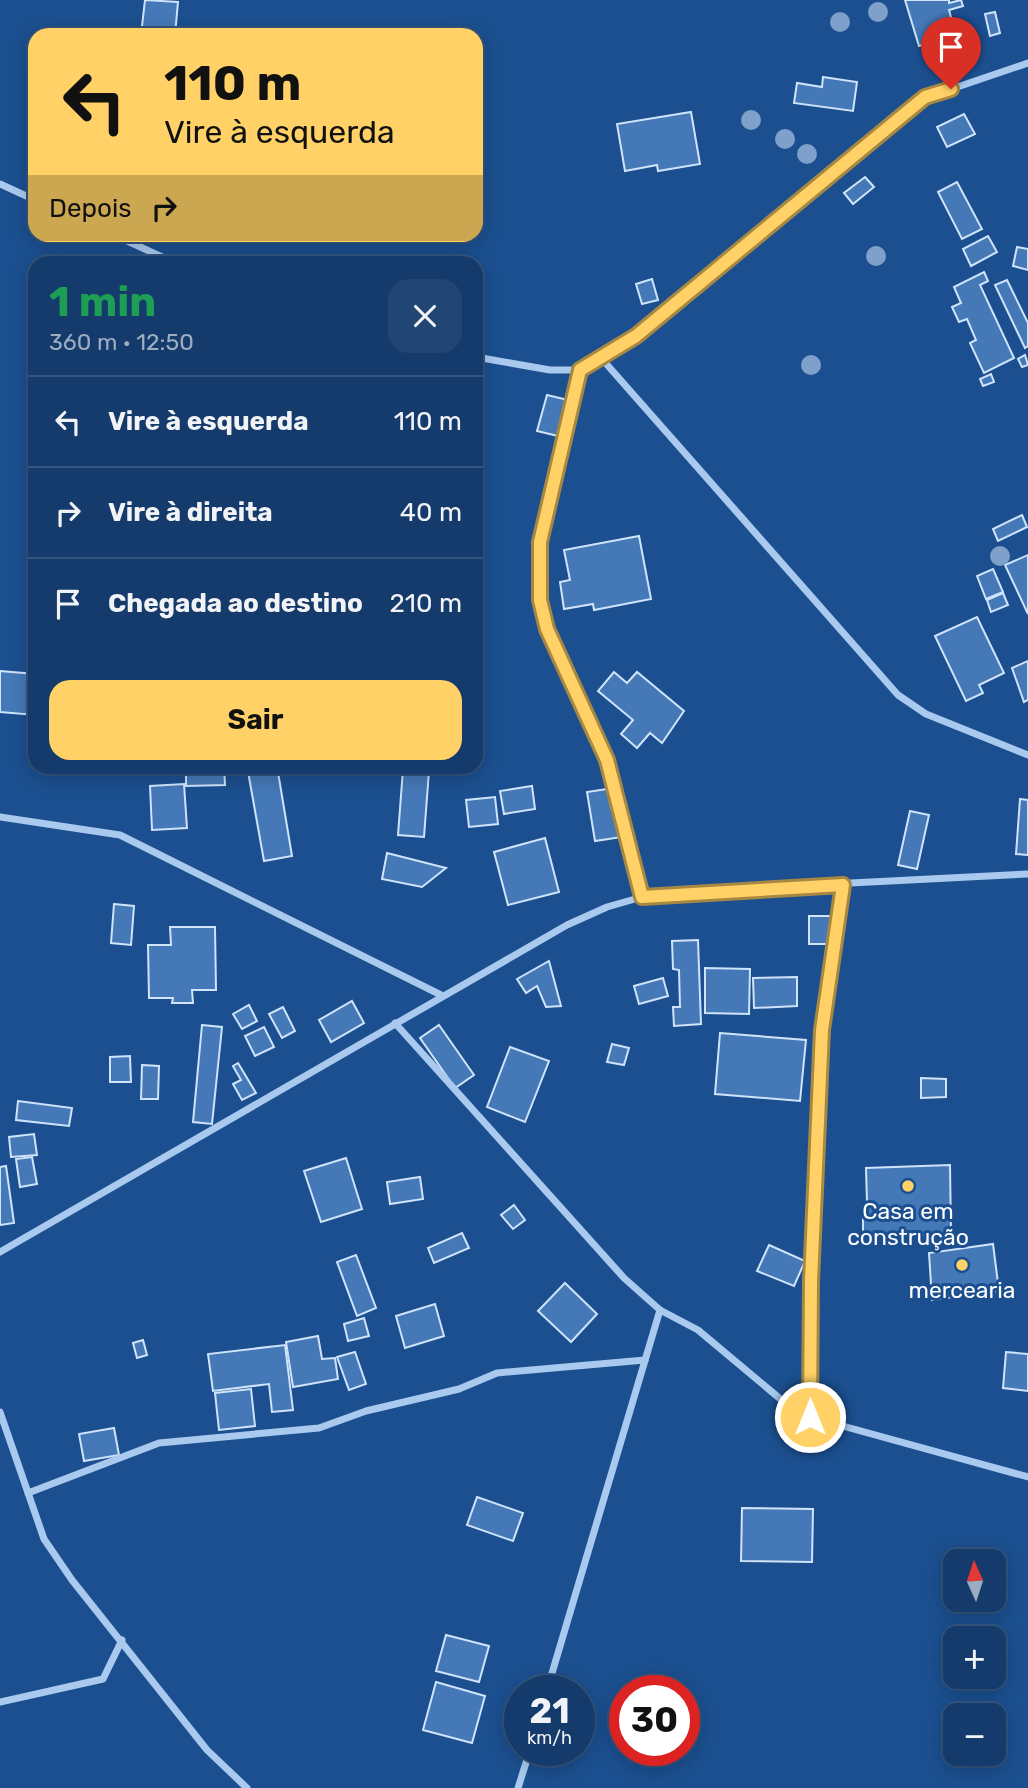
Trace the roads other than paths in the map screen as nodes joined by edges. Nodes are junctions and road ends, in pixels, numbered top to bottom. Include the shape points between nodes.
1 (1028, 63) edge
2 (0, 184) edge
3 (28, 197) edge
4 (129, 242) edge
5 (160, 256) edge
6 (483, 358) edge
7 (602, 359) junction
8 (580, 370) junction
9 (1028, 755) edge
10 (0, 817) edge
11 (1028, 874) edge
12 (843, 885) junction
13 (642, 897) junction
14 (441, 995) junction
15 (395, 1023) junction
16 (0, 1252) edge
17 (660, 1310) junction
18 (645, 1360) junction
19 (0, 1412) edge
20 (810, 1417) junction
21 (1028, 1477) edge
22 (28, 1493) junction
23 (122, 1640) junction
24 (551, 1675) edge
25 (0, 1702) edge
26 (525, 1766) edge
27 (247, 1788) edge
28 (519, 1788) edge

1 - 7 street via 925,97 724,266
2 - 3 street
4 - 5 street
6 - 8 street via 550,370
7 - 8 street
7 - 9 street via 898,695 926,714
8 - 13 street via 540,542 540,600 547,629 607,760
10 - 14 street via 120,835
11 - 12 street
12 - 13 street
12 - 20 street via 822,1030
13 - 14 street via 607,906 567,925
14 - 15 street
15 - 16 street
15 - 17 street via 624,1278
17 - 18 street
17 - 20 street via 698,1330 784,1402
18 - 22 street via 497,1373 459,1389 366,1410 319,1429 159,1443
18 - 24 street
19 - 22 street
20 - 21 street
22 - 23 street via 44,1539
23 - 25 street via 103,1679
23 - 27 street via 207,1750
26 - 28 street

